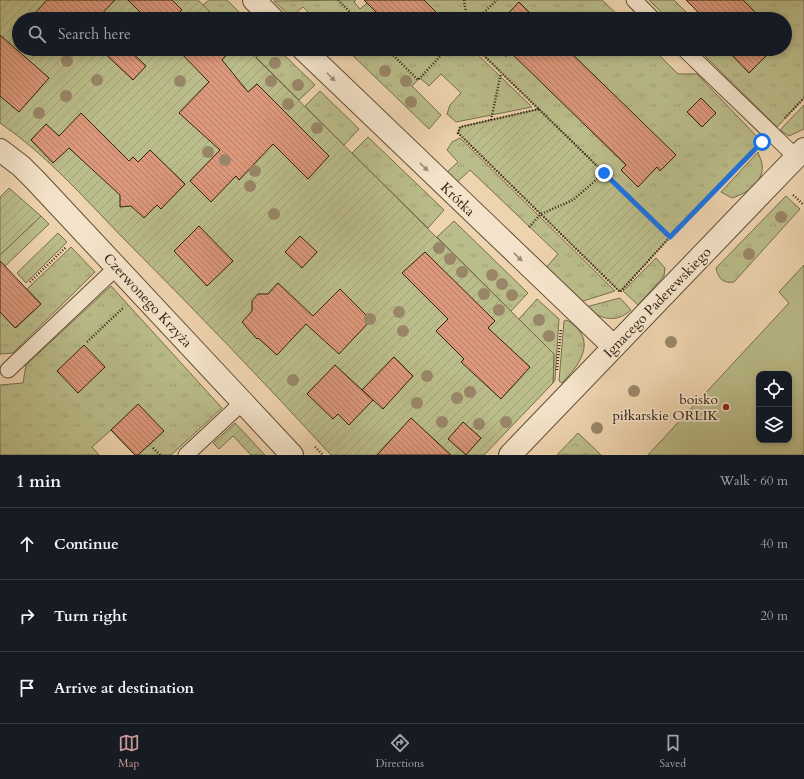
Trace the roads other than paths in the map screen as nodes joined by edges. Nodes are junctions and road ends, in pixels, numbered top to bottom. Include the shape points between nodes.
1 (254, 0) edge
2 (634, 0) edge
3 (266, 12) edge
4 (646, 12) edge
5 (310, 56) edge
6 (691, 56) edge
7 (0, 150) edge
8 (800, 153) edge
9 (117, 267) junction
10 (614, 347) junction
11 (8, 370) dead end
12 (243, 402) junction
13 (186, 455) edge
14 (292, 455) edge
15 (510, 455) edge

1 - 3 street
2 - 4 lane
5 -> 10 street, Krótka
6 - 8 lane via 771,133
7 - 9 street, Czerwonego Krzyża via 36,180
8 - 10 street, Ignacego Paderewskiego
9 - 11 lane
9 - 12 street, Czerwonego Krzyża
10 - 15 street, Ignacego Paderewskiego
12 - 13 lane
12 - 14 street, Czerwonego Krzyża

